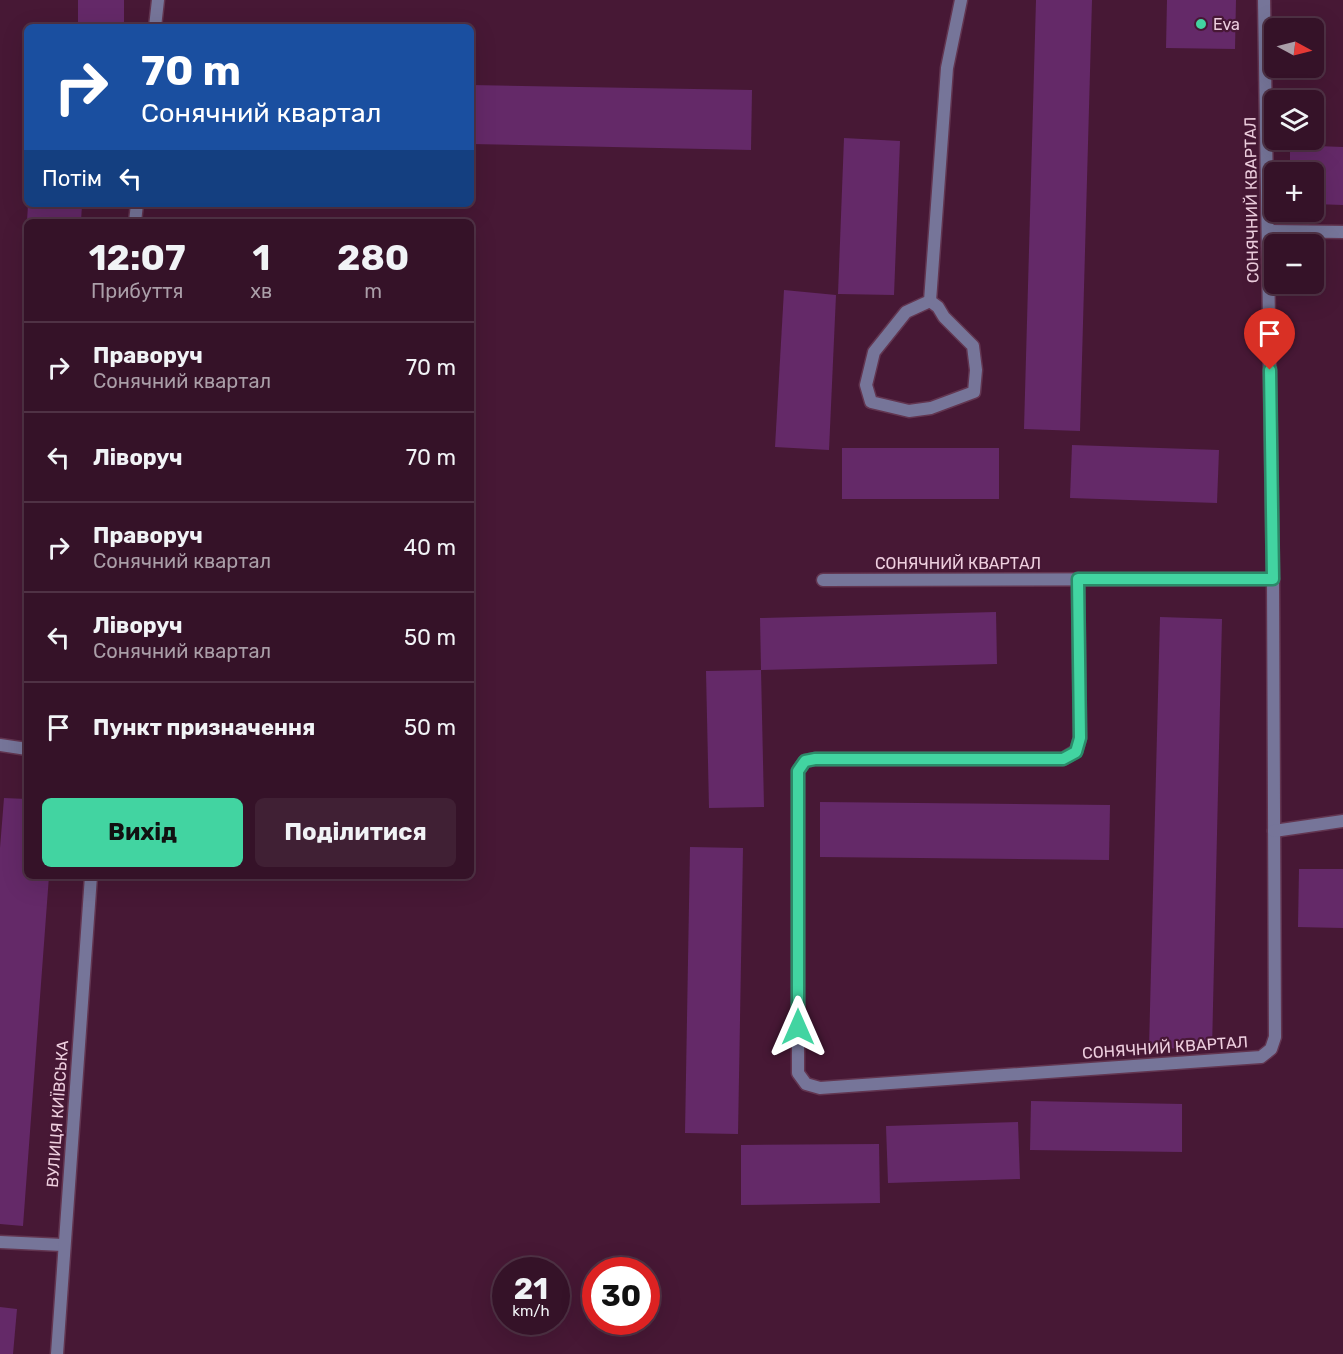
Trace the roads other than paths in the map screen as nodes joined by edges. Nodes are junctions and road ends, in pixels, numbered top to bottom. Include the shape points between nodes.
1 (158, 0) edge
2 (961, 0) edge
3 (1264, 0) edge
4 (155, 24) edge
5 (1268, 231) junction
6 (1343, 232) edge
7 (930, 301) junction
8 (1078, 579) junction
9 (1273, 579) junction
10 (822, 580) dead end
11 (0, 745) edge
12 (24, 749) edge
13 (1343, 820) edge
14 (1274, 831) junction
15 (91, 879) edge
16 (0, 1242) edge
17 (63, 1245) junction
18 (57, 1354) edge

1 - 4 street
2 - 7 street via 947,68
3 - 5 street, СОНЯЧНИЙ КВАРТАЛ
5 - 6 street
5 - 9 street, СОНЯЧНИЙ КВАРТАЛ
7 - 7 street via 906,312 874,352 866,385 871,402 909,411 931,408 974,392 973,346
8 - 9 street, СОНЯЧНИЙ КВАРТАЛ
8 - 10 street, СОНЯЧНИЙ КВАРТАЛ
8 - 14 street, СОНЯЧНИЙ КВАРТАЛ via 1080,738 1076,752 1063,759 815,759 805,761 798,771 798,1073 806,1084 820,1088 1261,1057 1271,1049 1275,1037
9 - 14 street, СОНЯЧНИЙ КВАРТАЛ
11 - 12 street
13 - 14 street
15 - 17 street, ВУЛИЦЯ КИЇВСЬКА
16 - 17 street
17 - 18 street, ВУЛИЦЯ КИЇВСЬКА

